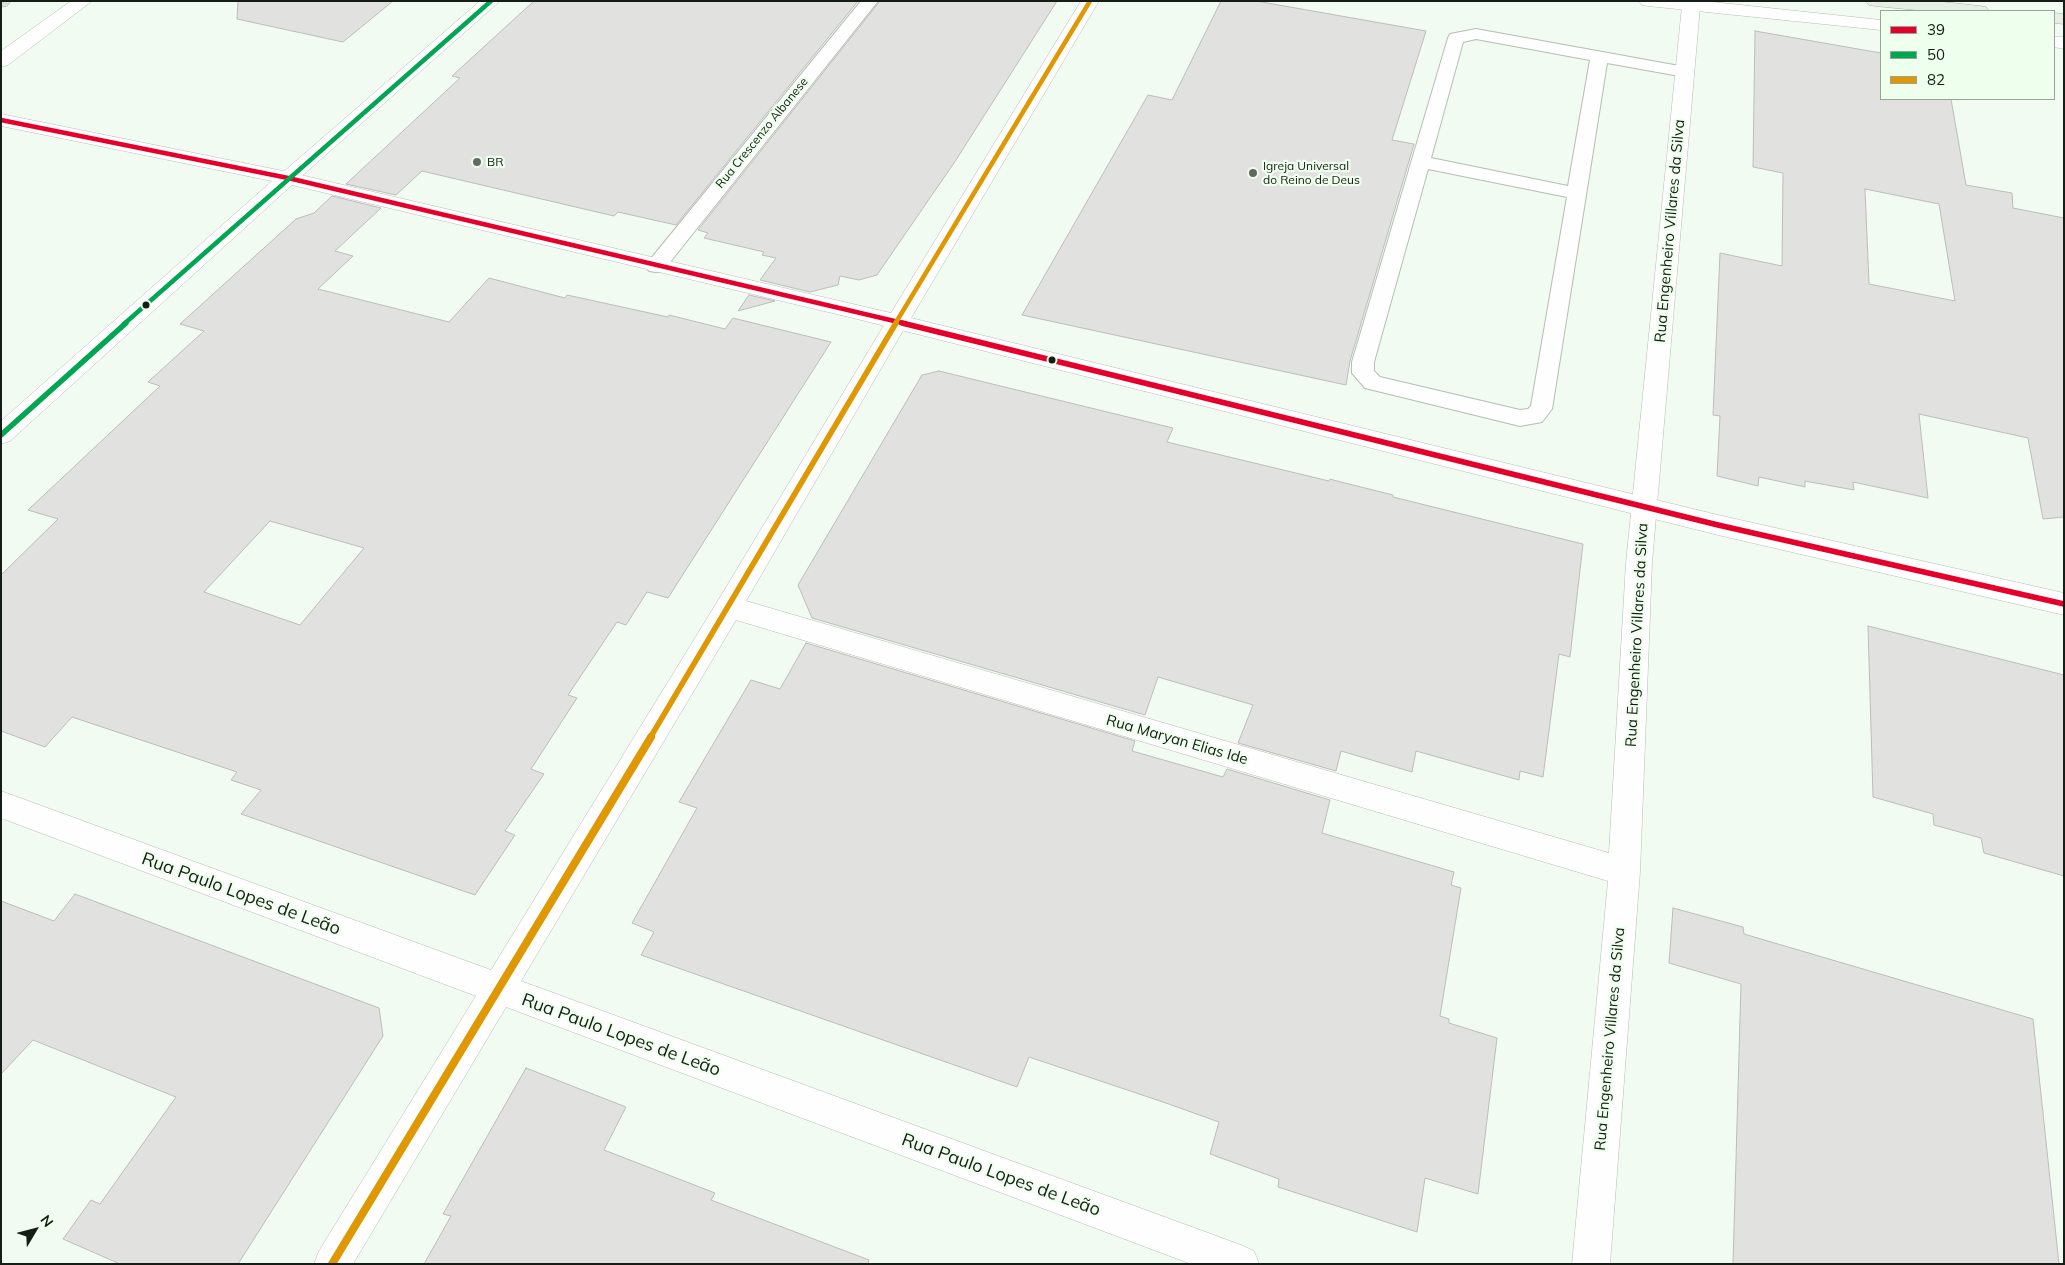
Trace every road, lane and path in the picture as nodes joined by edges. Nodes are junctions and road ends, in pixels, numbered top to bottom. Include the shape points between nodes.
1 (83, 1) edge
2 (491, 1) edge
3 (870, 1) edge
4 (1090, 1) edge
5 (1648, 1) edge
6 (1875, 1) edge
7 (1691, 6) junction
8 (1970, 10) edge
9 (1880, 25) edge
10 (5, 56) edge
11 (1600, 57) junction
12 (1685, 72) junction
13 (1, 120) edge
14 (1421, 162) junction
15 (288, 178) junction
16 (1577, 193) junction
17 (656, 266) junction
18 (897, 322) junction
19 (1, 435) edge
20 (1644, 507) junction
21 (2064, 604) edge
22 (729, 607) junction
23 (1, 804) edge
24 (1624, 872) junction
25 (496, 989) junction
26 (332, 1264) edge
27 (1241, 1264) edge
28 (1591, 1264) edge

1 - 10 street
2 - 15 street
3 - 17 lane, Rua Crescenzo Albanese
4 - 18 street
5 - 7 street
6 - 8 main road
7 - 9 street
7 - 12 street, Rua Engenheiro Villares da Silva
11 - 12 lane
11 - 14 lane via 1476,34 1456,38
11 - 16 lane
12 - 20 street, Rua Engenheiro Villares da Silva
13 - 15 street
14 - 16 lane
14 - 16 lane via 1363,362 1363,373 1373,383 1520,418 1534,416 1541,409
15 - 17 street
15 - 19 street
17 - 18 street
18 - 20 street
18 - 22 street
20 - 21 street
20 - 24 street, Rua Engenheiro Villares da Silva
22 - 24 street, Rua Maryan Elias Ide
22 - 25 street
23 - 25 street, Rua Paulo Lopes de Leão
24 - 28 street, Rua Engenheiro Villares da Silva
25 - 26 street
25 - 27 street, Rua Paulo Lopes de Leão

